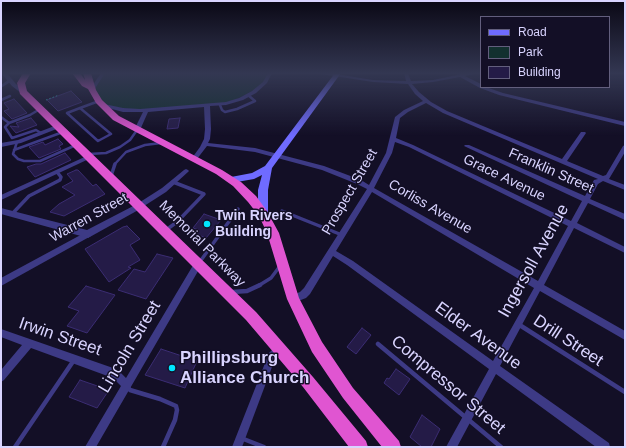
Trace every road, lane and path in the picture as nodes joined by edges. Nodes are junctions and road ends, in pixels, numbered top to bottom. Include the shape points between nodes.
1 (25, 94) edge
2 (58, 94) dead end
3 (96, 94) edge
4 (251, 94) edge
5 (322, 94) edge
6 (418, 94) edge
7 (501, 94) edge
8 (10, 96) dead end
9 (248, 96) junction
10 (1, 100) edge
11 (46, 100) dead end
12 (426, 101) junction
13 (102, 103) junction
14 (220, 105) junction
15 (207, 106) junction
16 (80, 108) junction
17 (40, 109) junction
18 (146, 111) junction
19 (1, 117) edge
20 (9, 123) junction
21 (625, 124) edge
22 (60, 130) junction
23 (137, 130) junction
24 (583, 133) dead end
25 (41, 134) junction
26 (12, 138) junction
27 (393, 139) junction
28 (18, 142) junction
29 (162, 142) junction
30 (205, 144) junction
31 (4, 145) edge
32 (467, 146) dead end
33 (625, 147) edge
34 (14, 150) junction
35 (83, 152) junction
36 (277, 156) junction
37 (195, 158) junction
38 (563, 162) junction
39 (268, 168) junction
40 (186, 171) dead end
41 (57, 172) junction
42 (111, 179) junction
43 (604, 179) junction
44 (232, 180) junction
45 (173, 182) junction
46 (371, 188) junction
47 (625, 188) edge
48 (1, 198) edge
49 (586, 200) junction
50 (139, 206) junction
51 (238, 209) dead end
52 (1, 211) edge
53 (282, 211) dead end
54 (12, 214) junction
55 (263, 214) junction
56 (625, 217) edge
57 (572, 225) junction
58 (165, 231) junction
59 (88, 234) junction
60 (342, 235) junction
61 (625, 250) edge
62 (332, 252) junction
63 (282, 262) junction
64 (198, 264) junction
65 (1, 282) edge
66 (539, 286) junction
67 (226, 292) junction
68 (293, 298) junction
69 (518, 324) junction
70 (1, 333) edge
71 (625, 336) edge
72 (29, 343) junction
73 (378, 344) dead end
74 (280, 348) junction
75 (74, 359) junction
76 (494, 367) junction
77 (1, 377) edge
78 (126, 385) junction
79 (625, 392) edge
80 (466, 418) junction
81 (238, 442) edge
82 (15, 447) edge
83 (90, 447) edge
84 (163, 447) edge
85 (264, 447) edge
86 (360, 447) edge
87 (393, 447) edge
88 (450, 447) edge
89 (501, 447) edge
90 (605, 447) edge

1 - 17 highway, Memorial Parkway
2 - 11 path
3 - 13 highway
4 - 9 street
5 - 36 main road
6 - 12 street
7 - 21 street
8 - 10 lane
9 - 14 street
9 - 14 lane via 255,101 237,109 225,112
12 - 27 street, Prospect Street via 398,117
12 - 38 street via 444,112
13 - 16 lane
13 - 18 street via 123,110
13 - 23 highway via 116,118
14 - 15 street
15 - 18 street
15 - 30 street via 208,129
16 - 16 lane via 106,130 111,134 98,141 67,113
17 - 20 lane
17 - 22 highway, Memorial Parkway
18 - 23 street
19 - 20 lane
20 - 26 lane via 5,129
22 - 25 street
22 - 34 lane
22 - 35 highway, Memorial Parkway
23 - 29 highway
23 - 35 lane via 127,142 116,149 96,154
24 - 38 street
25 - 26 lane via 36,130
25 - 28 street
26 - 31 lane
27 - 46 street, Prospect Street via 386,160
27 - 57 street, Grace Avenue
28 - 31 street
28 - 34 lane
29 - 37 highway
29 - 42 lane via 139,146 123,155 114,165
30 - 36 street, Corliss Avenue via 248,148
30 - 37 street
32 - 49 street, Franklin Street
33 - 43 street, Ingersoll Avenue via 608,177
34 - 35 lane via 14,157 34,161
35 - 41 street
35 - 42 highway, Memorial Parkway
36 - 39 main road
36 - 46 street, Corliss Avenue via 324,168
37 - 44 highway
38 - 43 street
39 - 44 main road via 254,176
39 - 55 main road via 263,190
40 - 45 street, Warren Street
41 - 48 street
41 - 54 lane via 60,180 29,196
42 - 50 highway, Memorial Parkway
43 - 47 street
43 - 49 street, Ingersoll Avenue via 596,182
44 - 55 highway
45 - 50 street, Warren Street
45 - 58 lane via 204,194
46 - 60 street, Prospect Street
46 - 66 street, Corliss Avenue
49 - 56 street, Franklin Street
49 - 57 street, Ingersoll Avenue
50 - 58 highway, Memorial Parkway
50 - 59 street, Warren Street
51 - 64 lane
52 - 54 street
53 - 60 lane
54 - 59 street
55 - 63 highway via 273,233
57 - 61 street, Grace Avenue
57 - 66 street, Ingersoll Avenue
58 - 64 highway, Memorial Parkway
59 - 65 street, Warren Street
60 - 62 street, Prospect Street
62 - 68 street, Prospect Street via 307,291
62 - 76 street, Elder Avenue
63 - 67 lane via 275,274 259,286 240,292
63 - 68 highway
64 - 67 highway, Memorial Parkway
64 - 78 street, Lincoln Street
66 - 69 street, Ingersoll Avenue
66 - 71 street, Corliss Avenue
67 - 74 highway, Memorial Parkway
68 - 87 highway via 308,331 329,366
69 - 76 street, Ingersoll Avenue
69 - 79 lane, Drill Street
70 - 72 street, Irwin Street
72 - 75 street, Irwin Street
72 - 77 street
73 - 80 lane, Compressor Street
74 - 81 street via 272,356
74 - 86 highway, Memorial Parkway
75 - 78 street, Irwin Street via 116,374
75 - 82 lane
76 - 80 street, Ingersoll Avenue
76 - 90 street, Elder Avenue
78 - 83 street, Lincoln Street
78 - 84 lane via 130,390 176,406 175,420
80 - 88 street, Ingersoll Avenue
80 - 89 lane, Compressor Street
81 - 85 lane

